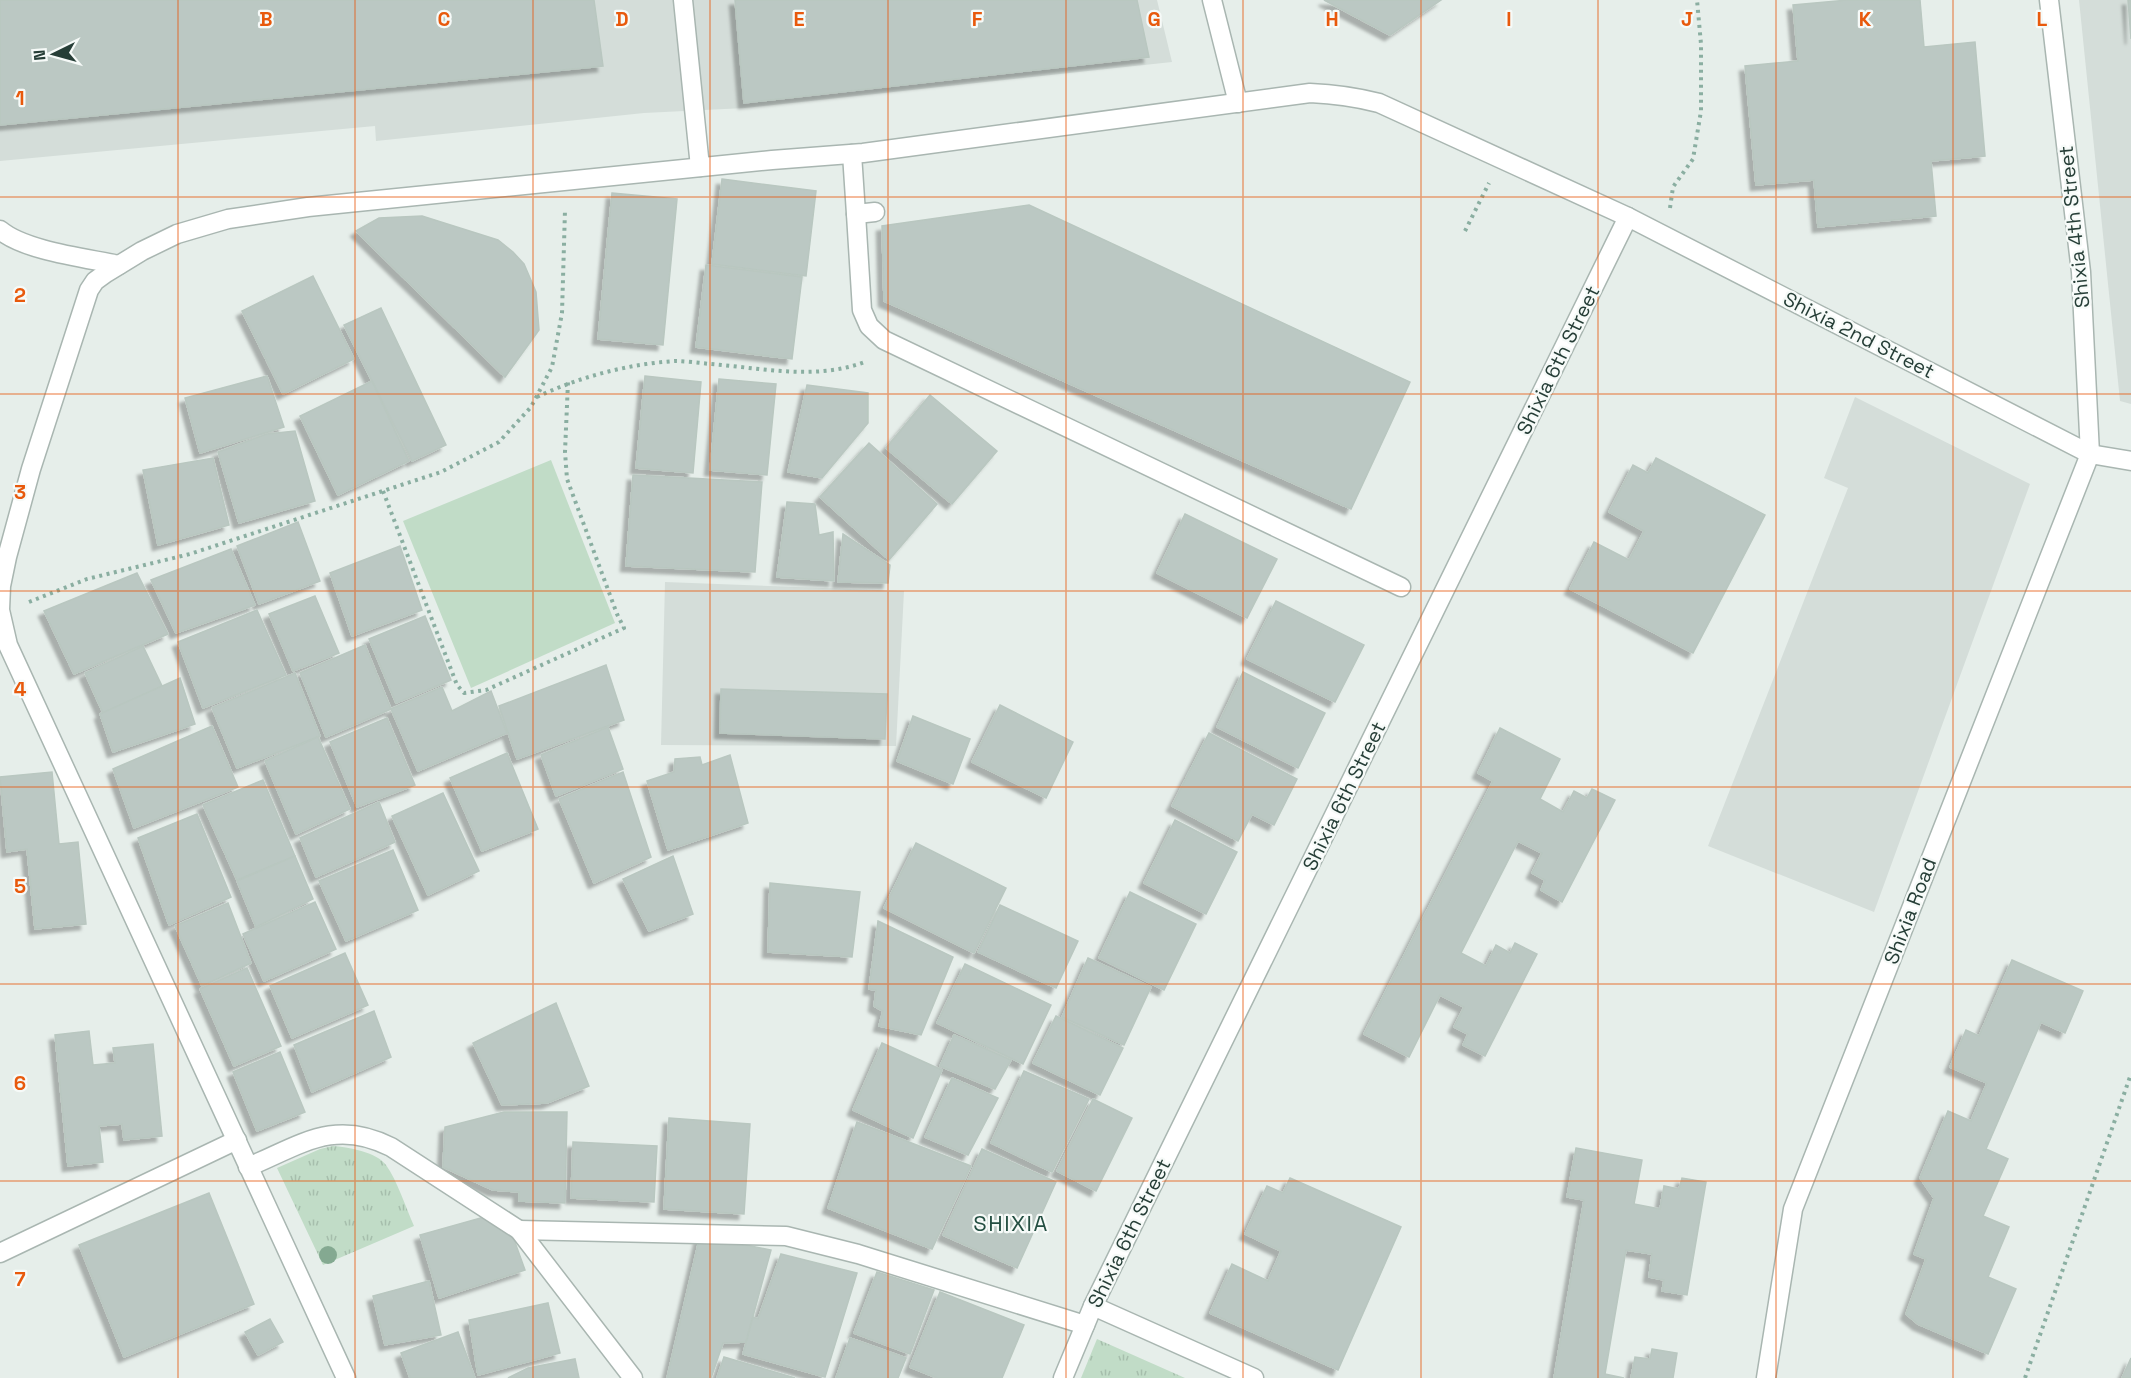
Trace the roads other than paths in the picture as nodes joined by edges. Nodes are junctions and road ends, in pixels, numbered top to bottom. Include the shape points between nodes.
1 (683, 0) edge
2 (1212, 0) edge
3 (2049, 0) edge
4 (1238, 103) junction
5 (852, 154) junction
6 (700, 167) junction
7 (875, 212) dead end
8 (856, 214) junction
9 (1628, 216) junction
10 (0, 230) edge
11 (119, 265) junction
12 (2090, 454) junction
13 (2131, 461) edge
14 (1401, 586) dead end
15 (1, 615) edge
16 (4, 645) edge
17 (237, 1140) junction
18 (248, 1167) junction
19 (519, 1230) junction
20 (0, 1253) edge
21 (1093, 1306) junction
22 (1085, 1325) junction
23 (346, 1378) edge
24 (633, 1378) edge
25 (1063, 1378) edge
26 (1254, 1378) edge
27 (1766, 1378) edge

1 - 6 street
2 - 4 street
3 - 12 street, Shixia 4th Street via 2081,272
4 - 5 street, Shixia 2nd Street
4 - 9 street, Shixia 2nd Street via 1310,93 1357,97
5 - 6 street, Shixia 2nd Street
5 - 8 street
6 - 11 street, Shixia 2nd Street via 308,207 228,219 177,234
7 - 8 street
8 - 14 street via 862,310 869,326 889,343
9 - 12 street, Shixia 2nd Street
9 - 21 street, Shixia 6th Street
10 - 11 street via 43,249
11 - 15 street, Shixia 2nd Street via 95,281 86,298 15,525 1,586
12 - 13 street, Shixia 2nd Street
12 - 27 street, Shixia Road via 1793,1209
15 - 16 street, Shixia 2nd Street
16 - 17 street, Shixia 2nd Street
17 - 18 street, Shixia 2nd Street
17 - 20 street
18 - 19 street via 319,1137 357,1134 391,1147
18 - 23 street, Shixia 2nd Street
19 - 22 street via 786,1236 858,1254
19 - 24 street
21 - 22 street, Shixia 6th Street
21 - 26 street
22 - 25 street, Shixia 6th Street

